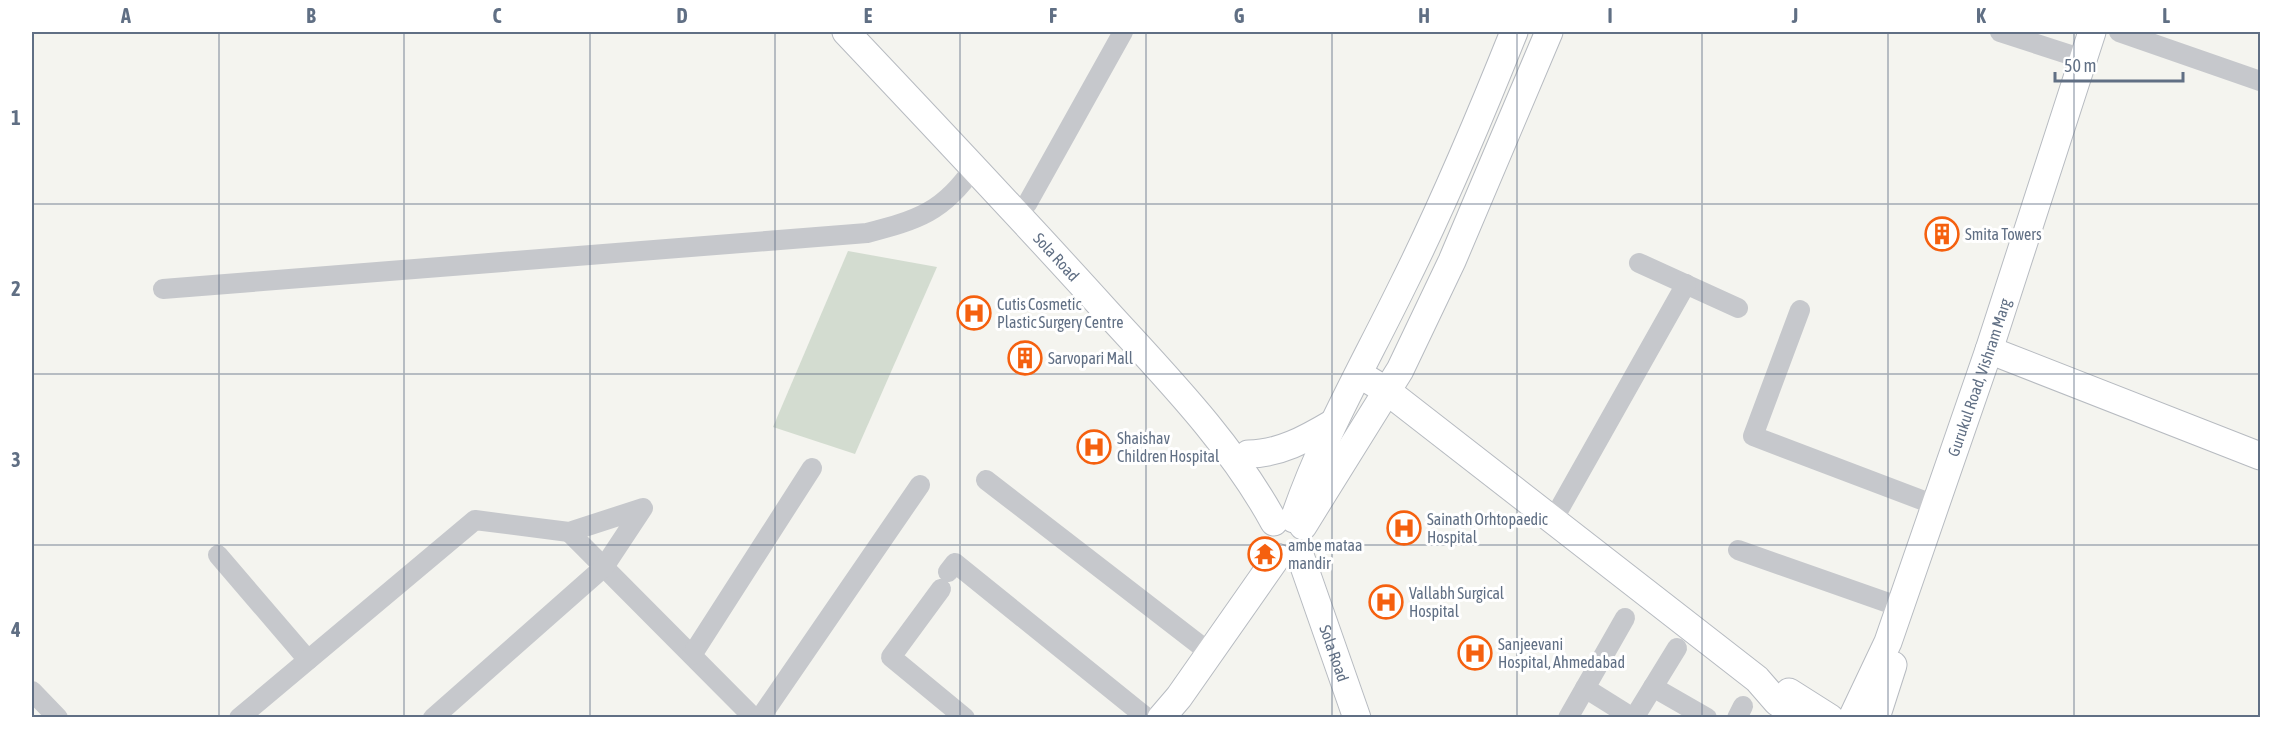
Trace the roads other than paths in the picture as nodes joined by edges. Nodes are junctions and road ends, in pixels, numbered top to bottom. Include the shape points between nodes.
1 (846, 32) edge
2 (867, 32) edge
3 (1123, 32) edge
4 (1514, 32) edge
5 (1550, 32) edge
6 (2000, 32) edge
7 (2092, 32) edge
8 (2102, 32) edge
9 (2119, 32) edge
10 (2083, 59) junction
11 (2260, 81) edge
12 (974, 167) junction
13 (1027, 204) junction
14 (1639, 263) dead end
15 (1686, 284) junction
16 (163, 289) dead end
17 (1738, 308) dead end
18 (1800, 310) dead end
19 (1994, 352) junction
20 (1359, 374) junction
21 (1387, 391) junction
22 (1333, 423) junction
23 (1248, 454) junction
24 (2260, 456) edge
25 (812, 468) dead end
26 (986, 480) dead end
27 (920, 485) dead end
28 (1935, 505) junction
29 (1553, 520) junction
30 (1288, 522) junction
31 (569, 532) junction
32 (1738, 550) dead end
33 (218, 555) dead end
34 (1289, 557) junction
35 (604, 567) junction
36 (1900, 607) junction
37 (1625, 618) dead end
38 (1677, 648) dead end
39 (1210, 653) junction
40 (692, 655) junction
41 (308, 660) junction
42 (1764, 686) junction
43 (1653, 687) junction
44 (1585, 688) junction
45 (32, 691) edge
46 (58, 717) edge
47 (239, 717) edge
48 (433, 717) edge
49 (754, 717) edge
50 (760, 717) edge
51 (965, 717) edge
52 (1147, 717) edge
53 (1161, 717) edge
54 (1339, 717) edge
55 (1357, 717) edge
56 (1568, 717) edge
57 (1633, 717) edge
58 (1707, 717) edge
59 (1801, 717) edge
60 (1830, 717) edge
61 (1852, 717) edge
62 (1876, 717) edge

1 - 12 street, Sola Road
2 - 13 street, Sola Road
3 - 13 street
4 - 20 street via 1410,272
5 - 21 street via 1452,261
6 - 10 street
7 - 10 street, Gurukul Road, Vishram Marg
8 - 19 street, Gurukul Road, Vishram Marg
9 - 11 street
10 - 19 street, Gurukul Road, Vishram Marg
12 - 16 street via 960,187 930,213 867,232
12 - 30 street, Sola Road via 1191,405 1257,491
13 - 23 street, Sola Road via 1202,396
14 - 15 street
15 - 17 street
15 - 29 street
18 - 28 street via 1753,436
19 - 24 street
19 - 28 street, Gurukul Road, Vishram Marg
19 - 62 street, Gurukul Road, Vishram Marg
20 - 21 street
20 - 22 street
21 - 29 street
21 - 30 street
22 - 23 street via 1286,447
22 - 30 street
23 - 30 street, Sola Road via 1268,479
25 - 40 street
26 - 39 street
27 - 50 street
28 - 36 street, Gurukul Road, Vishram Marg
29 - 42 street
30 - 34 street via 1308,541
30 - 34 street via 1267,534 1266,540 1268,547
31 - 35 street
31 - 35 street via 643,508
31 - 41 street via 475,520
32 - 36 street
33 - 41 street
34 - 39 street
34 - 54 street, Sola Road via 1306,624
34 - 55 street, Sola Road
35 - 40 street
35 - 48 street
36 - 61 street, Gurukul Road, Vishram Marg
37 - 44 street
38 - 43 street
39 - 53 street
40 - 49 street
41 - 47 street
42 - 59 street via 1777,702
42 - 60 street via 1785,690
43 - 57 street
43 - 58 street
44 - 56 street
44 - 57 street
45 - 46 street
51 - 52 street via 891,657 955,563

